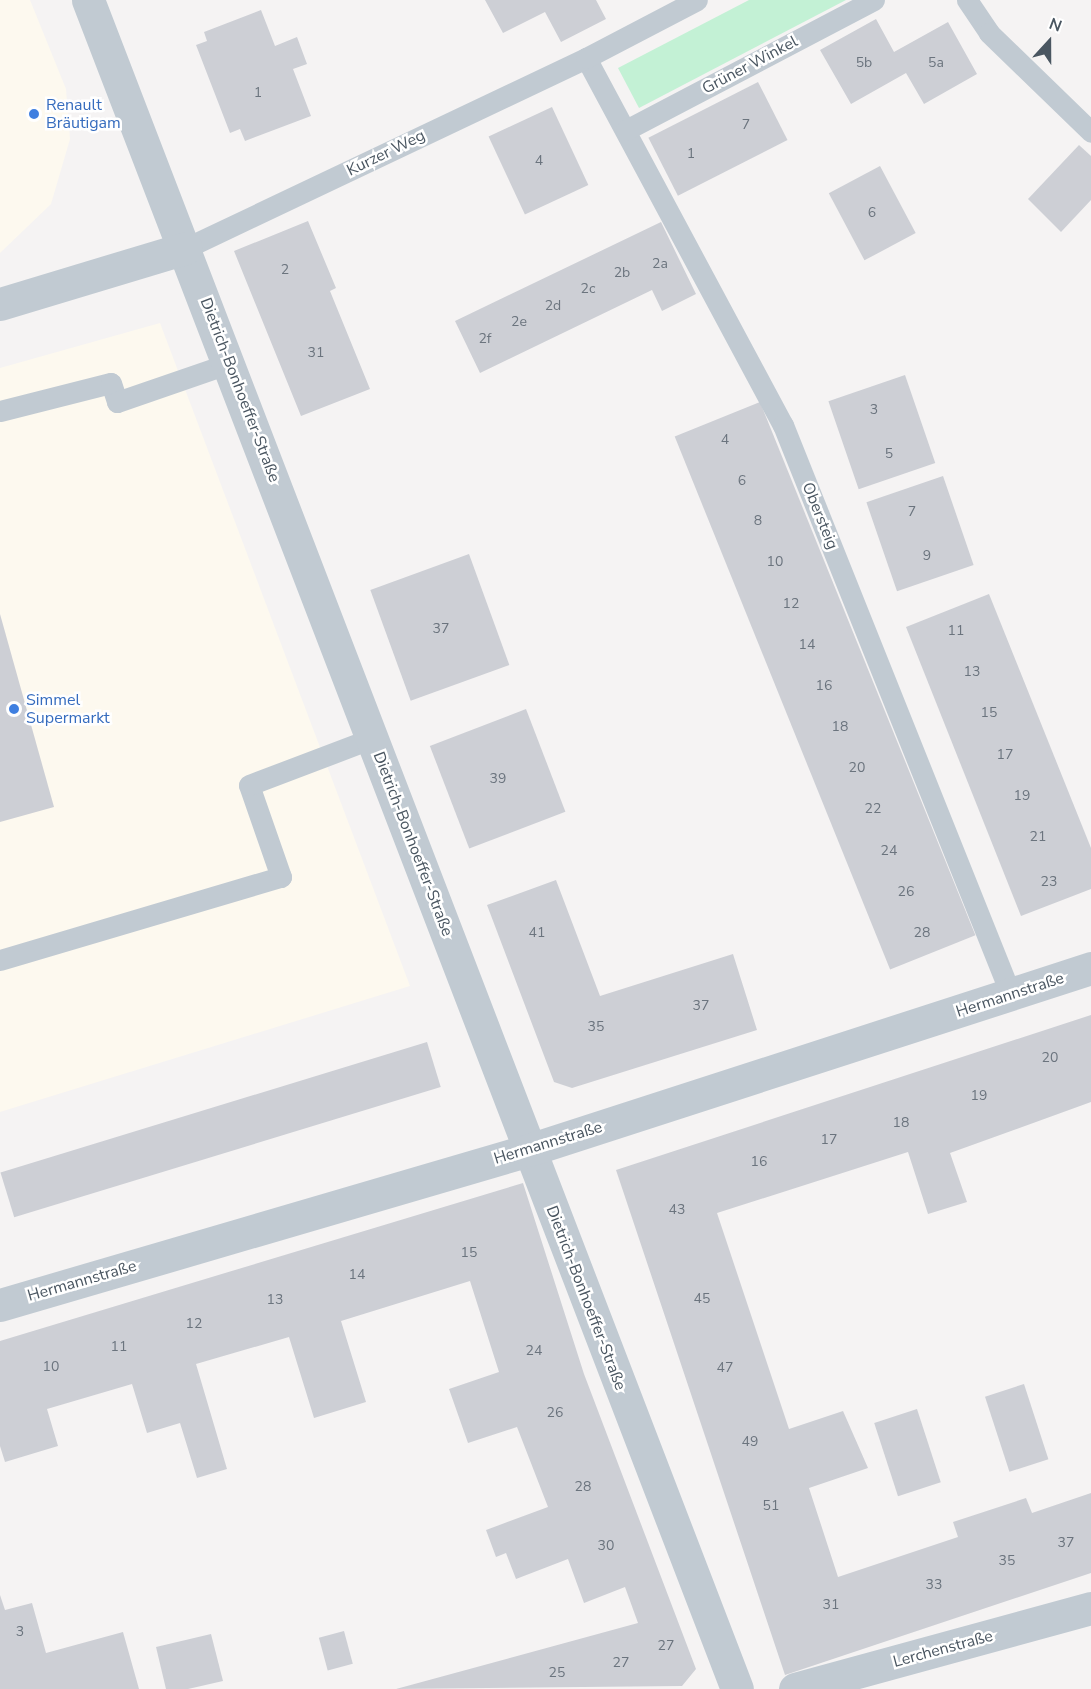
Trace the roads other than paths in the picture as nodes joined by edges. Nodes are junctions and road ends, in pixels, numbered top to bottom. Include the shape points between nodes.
1 (88, 0) edge
2 (697, 0) edge
3 (874, 0) edge
4 (967, 0) edge
5 (586, 58) junction
6 (626, 130) junction
7 (1091, 132) edge
8 (186, 248) junction
9 (0, 304) edge
10 (230, 363) junction
11 (0, 411) edge
12 (373, 738) junction
13 (0, 960) edge
14 (1091, 968) edge
15 (1011, 995) junction
16 (529, 1150) junction
17 (0, 1305) edge
18 (1091, 1608) edge
19 (737, 1689) edge
20 (795, 1689) edge

1 - 8 street, Dietrich-Bonhoeffer-Straße
2 - 5 lane
3 - 6 lane, Grüner Winkel
4 - 7 lane via 989,33
5 - 6 lane, Obersteig
5 - 8 lane, Kurzer Weg
6 - 15 lane, Obersteig via 783,425
8 - 9 street
8 - 10 street, Dietrich-Bonhoeffer-Straße
10 - 11 lane via 117,402 111,383
10 - 12 street, Dietrich-Bonhoeffer-Straße
12 - 13 lane via 249,785 281,877
12 - 16 street, Dietrich-Bonhoeffer-Straße
14 - 15 street, Hermannstraße
15 - 16 street, Hermannstraße
16 - 17 street, Hermannstraße
16 - 19 street, Dietrich-Bonhoeffer-Straße
18 - 20 street, Lerchenstraße

